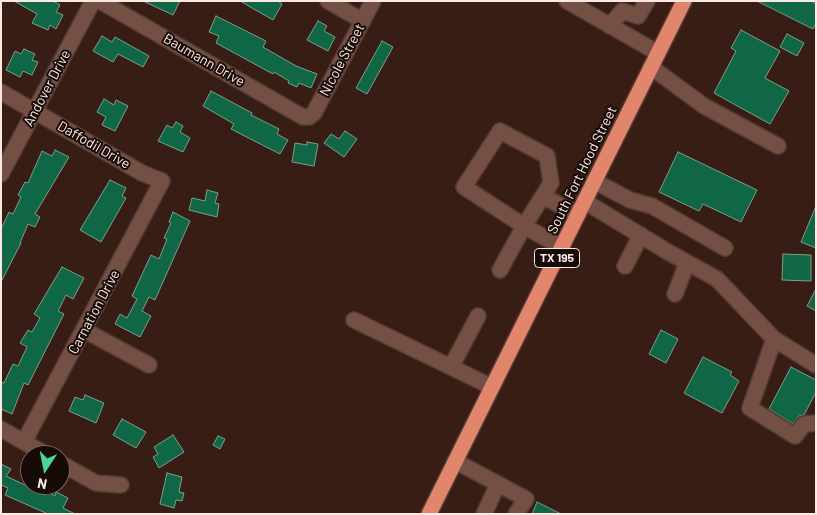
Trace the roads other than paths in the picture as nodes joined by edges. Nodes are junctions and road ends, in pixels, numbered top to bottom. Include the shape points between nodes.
1 (93, 1) edge
2 (100, 1) edge
3 (328, 1) edge
4 (373, 1) edge
5 (567, 1) edge
6 (646, 1) edge
7 (684, 1) edge
8 (363, 22) junction
9 (610, 26) junction
10 (655, 60) junction
11 (1, 92) edge
12 (35, 111) junction
13 (308, 117) joint
14 (778, 146) dead end
15 (1, 174) edge
16 (162, 181) joint
17 (594, 181) junction
18 (543, 196) junction
19 (584, 201) junction
20 (578, 215) junction
21 (524, 226) junction
22 (641, 235) junction
23 (562, 248) junction
24 (725, 248) dead end
25 (687, 263) junction
26 (625, 266) dead end
27 (500, 270) dead end
28 (675, 294) dead end
29 (478, 316) dead end
30 (354, 320) dead end
31 (84, 330) junction
32 (774, 339) junction
33 (816, 364) edge
34 (149, 366) dead end
35 (451, 367) junction
36 (492, 387) junction
37 (816, 423) edge
38 (1, 429) edge
39 (24, 442) junction
40 (29, 445) edge
41 (455, 461) junction
42 (70, 469) edge
43 (498, 484) junction
44 (121, 485) dead end
45 (429, 514) edge
46 (484, 514) edge
47 (516, 514) edge

1 - 12 street, Andover Drive
2 - 13 street, Baumann Drive
3 - 8 street
4 - 8 street, Nicole Street
5 - 9 street
6 - 9 street via 638,16 622,11
7 - 10 highway, South Fort Hood Street / TX 195
8 - 13 street, Nicole Street via 314,113
9 - 10 street
10 - 14 street via 704,106
10 - 17 highway, South Fort Hood Street / TX 195
11 - 12 street, Daffodil Drive
12 - 15 street, Andover Drive
12 - 16 street, Daffodil Drive via 142,173
16 - 31 street, Carnation Drive
17 - 19 highway, South Fort Hood Street / TX 195
17 - 24 street via 630,200 652,206
18 - 20 street
18 - 21 street
18 - 21 street via 551,183 547,156 500,131 464,187
19 - 20 highway, South Fort Hood Street / TX 195
19 - 22 street
20 - 23 highway, South Fort Hood Street / TX 195
21 - 23 street
21 - 27 street
22 - 25 street
22 - 26 street
23 - 36 highway, South Fort Hood Street / TX 195
25 - 28 street
25 - 32 street via 717,279
29 - 35 street
30 - 35 street
31 - 34 street
31 - 39 street, Carnation Drive
32 - 33 street
32 - 37 street via 750,408 795,436 804,424
35 - 36 street
36 - 41 highway, South Fort Hood Street / TX 195
38 - 39 street
39 - 40 street
41 - 43 street
41 - 45 highway, South Fort Hood Street / TX 195
42 - 44 street via 96,483
43 - 46 street
43 - 47 street via 526,499

